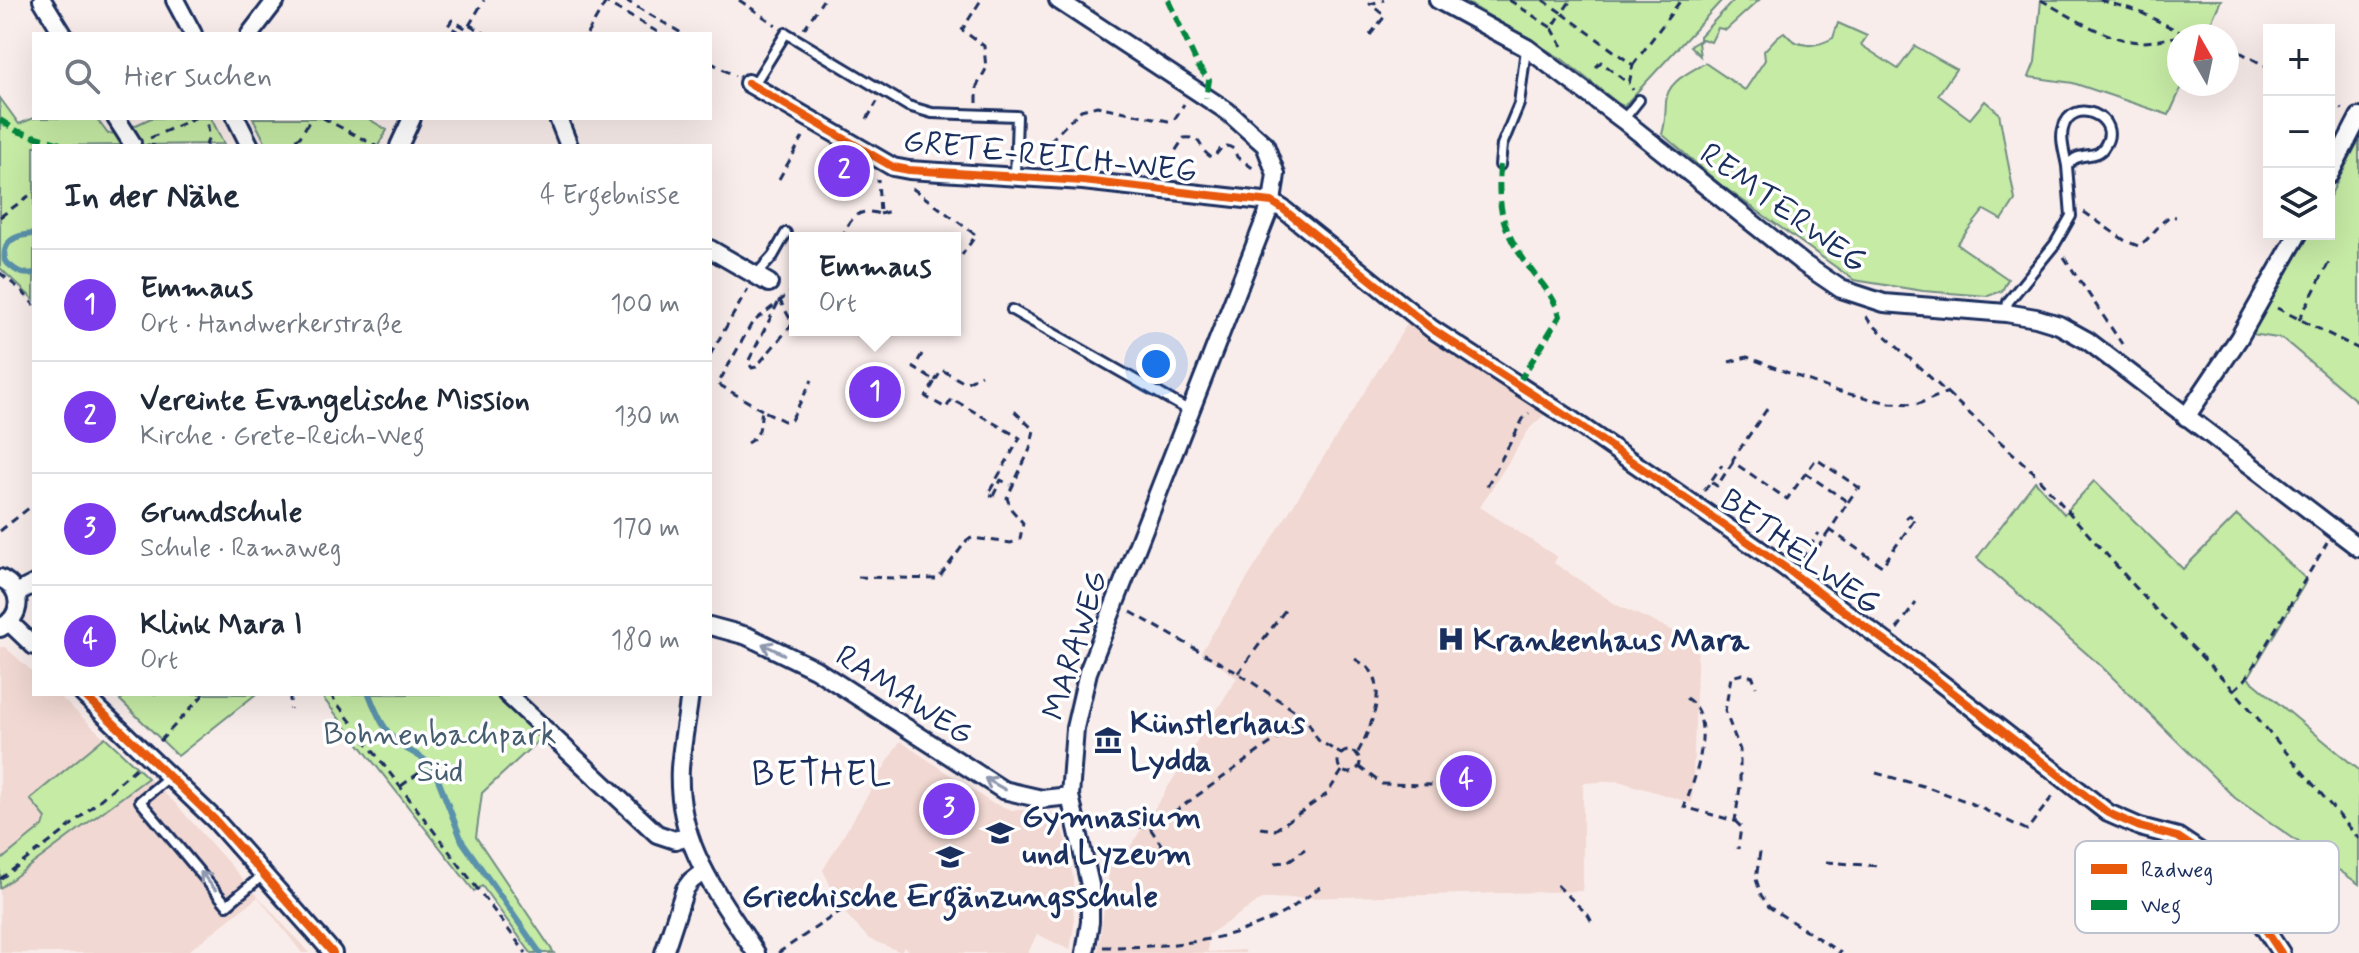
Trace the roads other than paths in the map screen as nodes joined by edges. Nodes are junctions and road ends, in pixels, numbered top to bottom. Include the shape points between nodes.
1 (42, 0) edge
2 (175, 0) edge
3 (276, 0) edge
4 (1058, 0) edge
5 (1438, 0) edge
6 (62, 32) edge
7 (192, 32) edge
8 (252, 32) edge
9 (1527, 48) junction
10 (751, 85) joint
11 (1639, 100) road end
12 (2359, 117) edge
13 (117, 120) edge
14 (237, 120) edge
15 (411, 120) edge
16 (559, 120) edge
17 (1623, 120) junction
18 (132, 144) edge
19 (249, 144) edge
20 (400, 144) edge
21 (568, 144) edge
22 (1500, 165) dead end
23 (2067, 166) junction
24 (2333, 168) edge
25 (1015, 177) junction
26 (1272, 202) junction
27 (786, 233) dead end
28 (2295, 240) edge
29 (712, 250) edge
30 (762, 279) joint
31 (1012, 310) dead end
32 (2006, 313) junction
33 (1191, 412) junction
34 (2186, 417) junction
35 (2359, 548) edge
36 (0, 578) edge
37 (32, 585) edge
38 (16, 593) junction
39 (5, 626) edge
40 (712, 627) edge
41 (32, 645) edge
42 (85, 696) edge
43 (509, 696) edge
44 (690, 696) edge
45 (170, 776) junction
46 (1070, 796) junction
47 (688, 836) junction
48 (2184, 841) edge
49 (704, 871) junction
50 (264, 874) junction
51 (2268, 933) edge
52 (1086, 950) edge
53 (333, 953) edge
54 (664, 953) edge
55 (756, 953) edge
56 (2281, 953) edge

1 - 6 street
2 - 7 street
3 - 8 street
4 - 26 street via 1227,111 1265,145 1276,174
5 - 9 street, REMTERWEG
9 - 17 street, REMTERWEG
9 - 22 lane via 1519,104 1502,145
10 - 25 street, GRETE-REICH-WEG via 893,167
10 - 25 lane via 786,33 908,106 932,113 1017,116
11 - 17 lane
12 - 24 street
13 - 18 street
14 - 19 street
15 - 20 street
16 - 21 street
17 - 32 street, REMTERWEG via 1841,289 1884,303
23 - 23 lane via 2104,148 2108,131 2100,115 2083,111 2067,119 2062,137
23 - 32 lane via 2071,216 2008,302
25 - 26 street, GRETE-REICH-WEG
26 - 33 street, MARAWEG
26 - 48 street, BETHELWEG via 1432,329 1793,572 2108,813
27 - 30 lane
28 - 34 street
29 - 30 street
31 - 33 lane
32 - 34 street, REMTERWEG via 2059,325 2088,341
33 - 46 street, MARAWEG via 1088,672 1075,728
34 - 35 street, REMTERWEG
36 - 38 street
37 - 38 street
38 - 39 street via 18,609
39 - 41 street
46 -> 40 street, RAMAWEG via 1042,799 1003,790 823,673 747,636
42 - 45 street
43 - 47 street via 657,834 675,840
44 - 47 street via 680,769
45 - 50 street
50 -> 45 lane via 227,905 140,801
46 - 52 street, MARAWEG via 1090,885
47 - 49 street
49 - 54 street via 685,889
49 - 55 street
50 - 53 street
51 - 56 street, BETHELWEG

